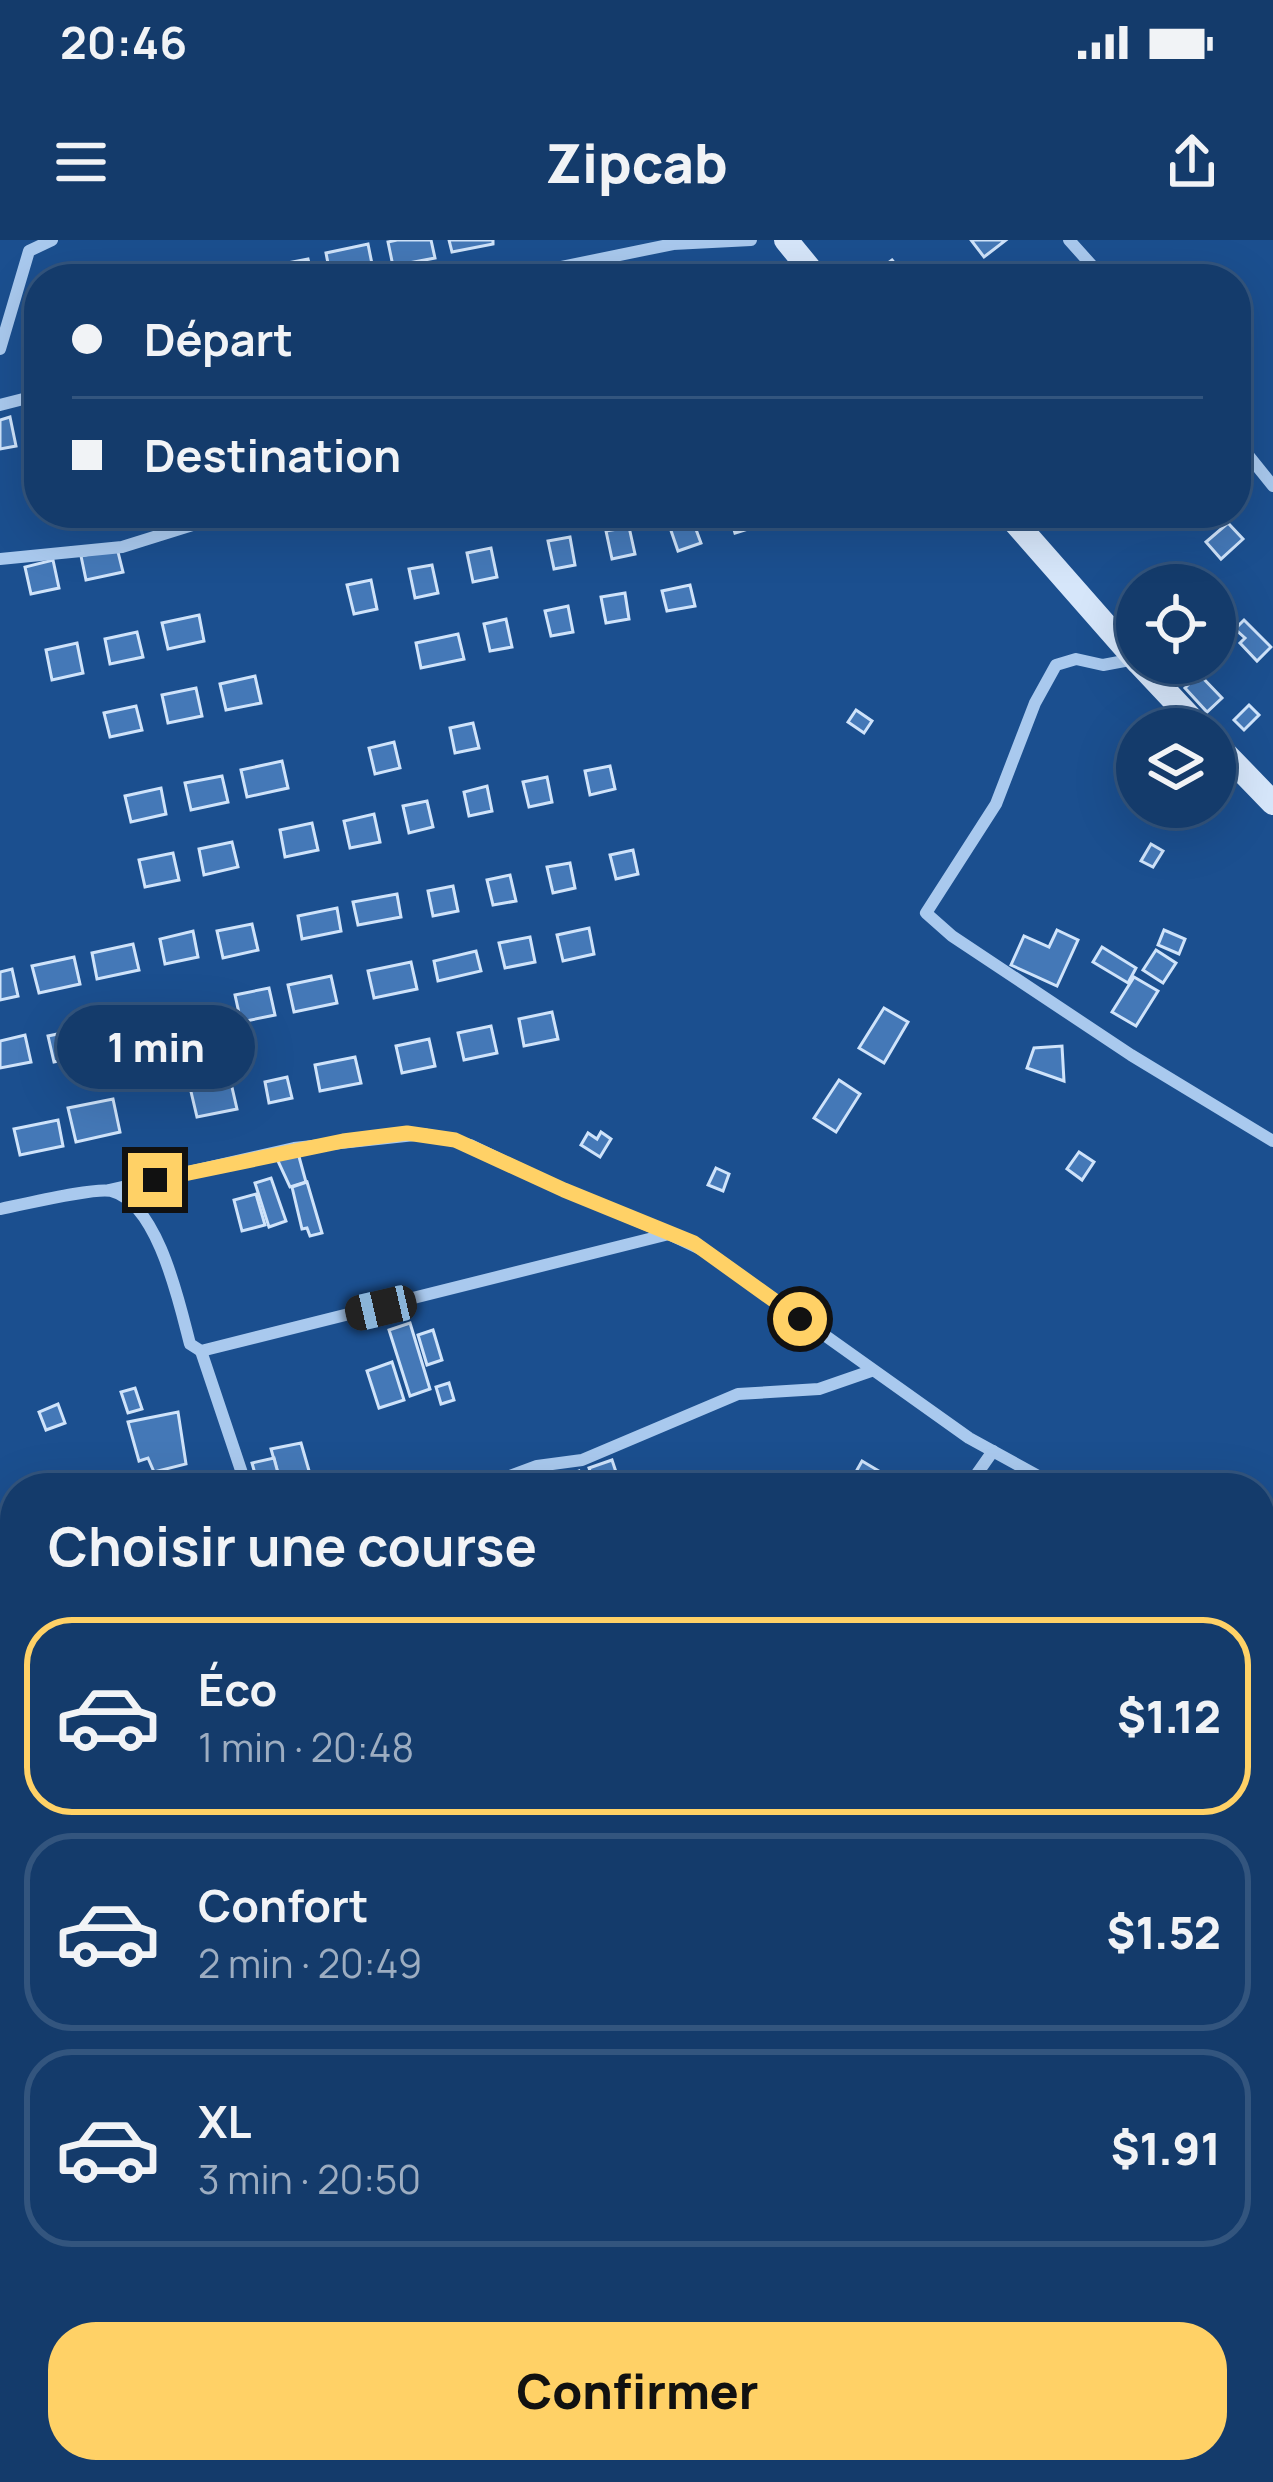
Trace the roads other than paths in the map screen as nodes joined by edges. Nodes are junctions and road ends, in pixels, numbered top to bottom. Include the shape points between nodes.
1 (52, 240) edge
2 (751, 240) edge
3 (1070, 240) edge
4 (25, 264) edge
5 (576, 264) edge
6 (1091, 264) edge
7 (24, 268) edge
8 (0, 349) edge
9 (1251, 459) edge
10 (1273, 486) edge
11 (183, 528) edge
12 (1020, 528) edge
13 (0, 559) edge
14 (1116, 637) edge
15 (1116, 663) edge
16 (1159, 684) edge
17 (1182, 708) edge
18 (1236, 765) edge
19 (1273, 803) edge
20 (1273, 1142) edge
21 (109, 1190) junction
22 (0, 1209) edge
23 (669, 1234) junction
24 (201, 1351) junction
25 (871, 1371) junction
26 (993, 1451) junction
27 (242, 1473) edge
28 (518, 1473) edge
29 (978, 1473) edge
30 (1033, 1473) edge

1 - 4 street via 29,251
2 - 5 street via 674,244
3 - 6 street
7 - 8 street
9 - 10 street
11 - 13 street via 122,547
12 - 14 main road
15 - 20 street via 1056,665 996,804 926,914
16 - 17 main road
18 - 19 main road
21 - 22 street
21 - 23 street via 294,1148 424,1134 470,1145
21 - 24 street via 152,1226 190,1344
23 - 24 street
23 - 25 street via 709,1252
24 - 27 street
25 - 26 street
25 - 28 street via 819,1390 738,1394 582,1460
26 - 29 street
26 - 30 street

